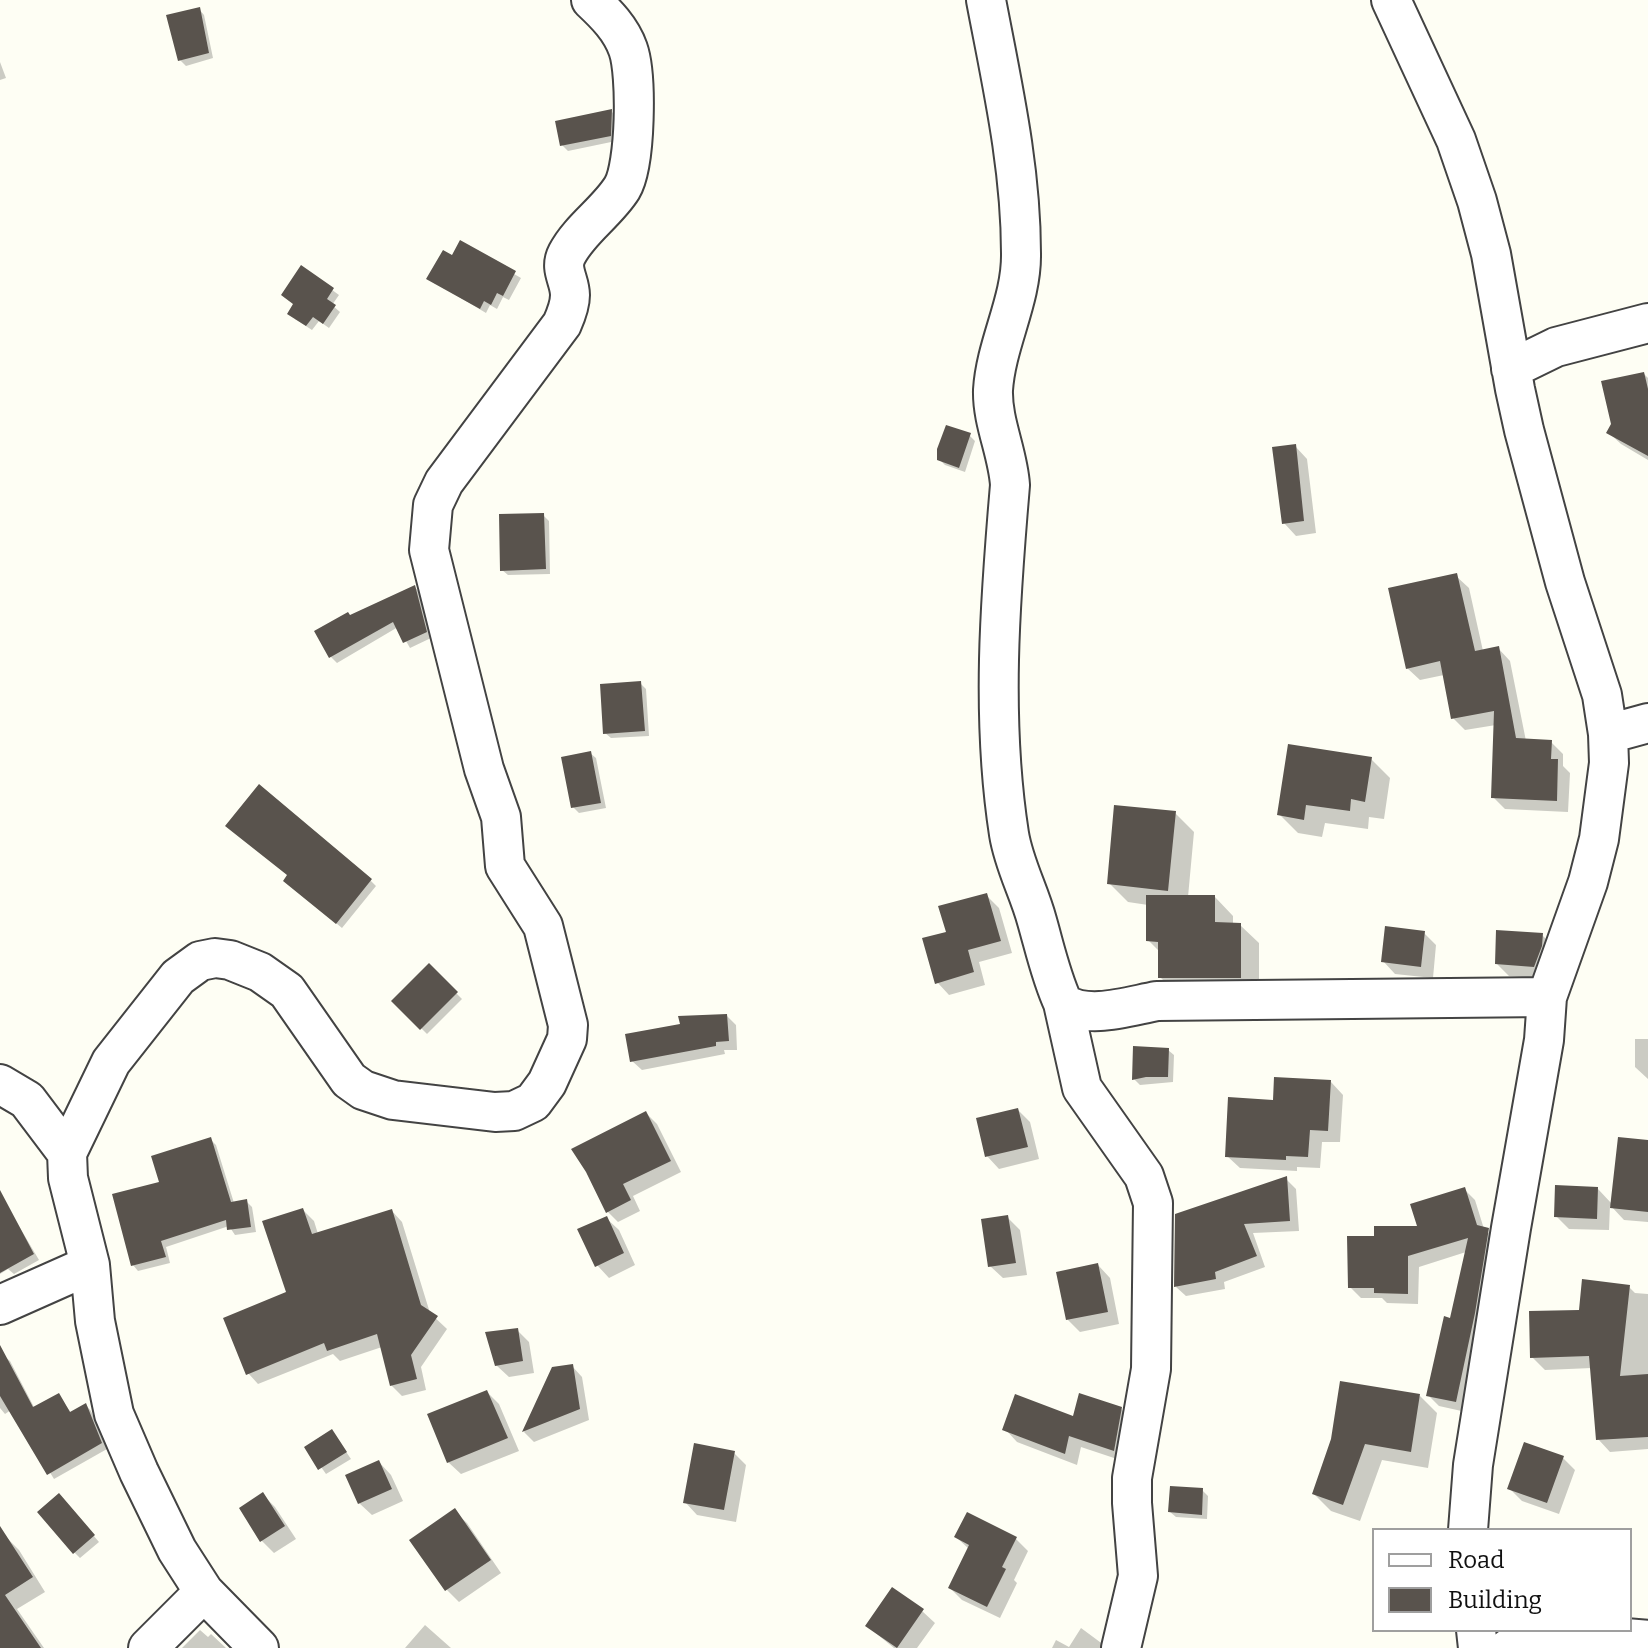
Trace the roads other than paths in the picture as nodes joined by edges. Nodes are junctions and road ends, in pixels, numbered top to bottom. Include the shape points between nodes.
1 (591, 0) edge
2 (986, 0) edge
3 (1391, 0) edge
4 (1648, 323) edge
5 (1511, 369) junction
6 (1648, 723) edge
7 (1608, 734) junction
8 (1547, 997) junction
9 (1063, 1003) junction
10 (0, 1084) edge
11 (67, 1153) junction
12 (90, 1265) junction
13 (0, 1305) edge
14 (1468, 1528) edge
15 (204, 1592) junction
16 (1648, 1640) edge
17 (148, 1648) edge
18 (259, 1648) edge
19 (1121, 1648) edge
20 (1509, 1648) edge

1 - 11 street via 616,27 628,50 633,128 627,176 566,257 570,303 562,324 451,472 433,505 429,550 501,817 505,866 543,926 554,962 568,1025 563,1051 533,1102 514,1111 393,1100 349,1080 287,991 230,960 200,961 178,977 119,1051
2 - 9 street via 1016,171 1021,255 993,390 1010,485 999,609 1002,762 1016,867
3 - 5 street via 1456,140 1477,201
4 - 5 street via 1556,347
5 - 7 street via 1565,582 1602,695
6 - 7 street
7 - 8 street via 1599,839
8 - 9 street via 1157,1001 1103,1010 1079,1010
8 - 14 street via 1473,1465
9 - 19 street via 1082,1088 1144,1176 1153,1212 1151,1369 1132,1478 1138,1576
10 - 11 street via 27,1100
11 - 12 street via 68,1178
12 - 13 street
12 - 15 street via 114,1414 171,1537
15 - 17 street
15 - 18 street
16 - 20 street via 1578,1638

